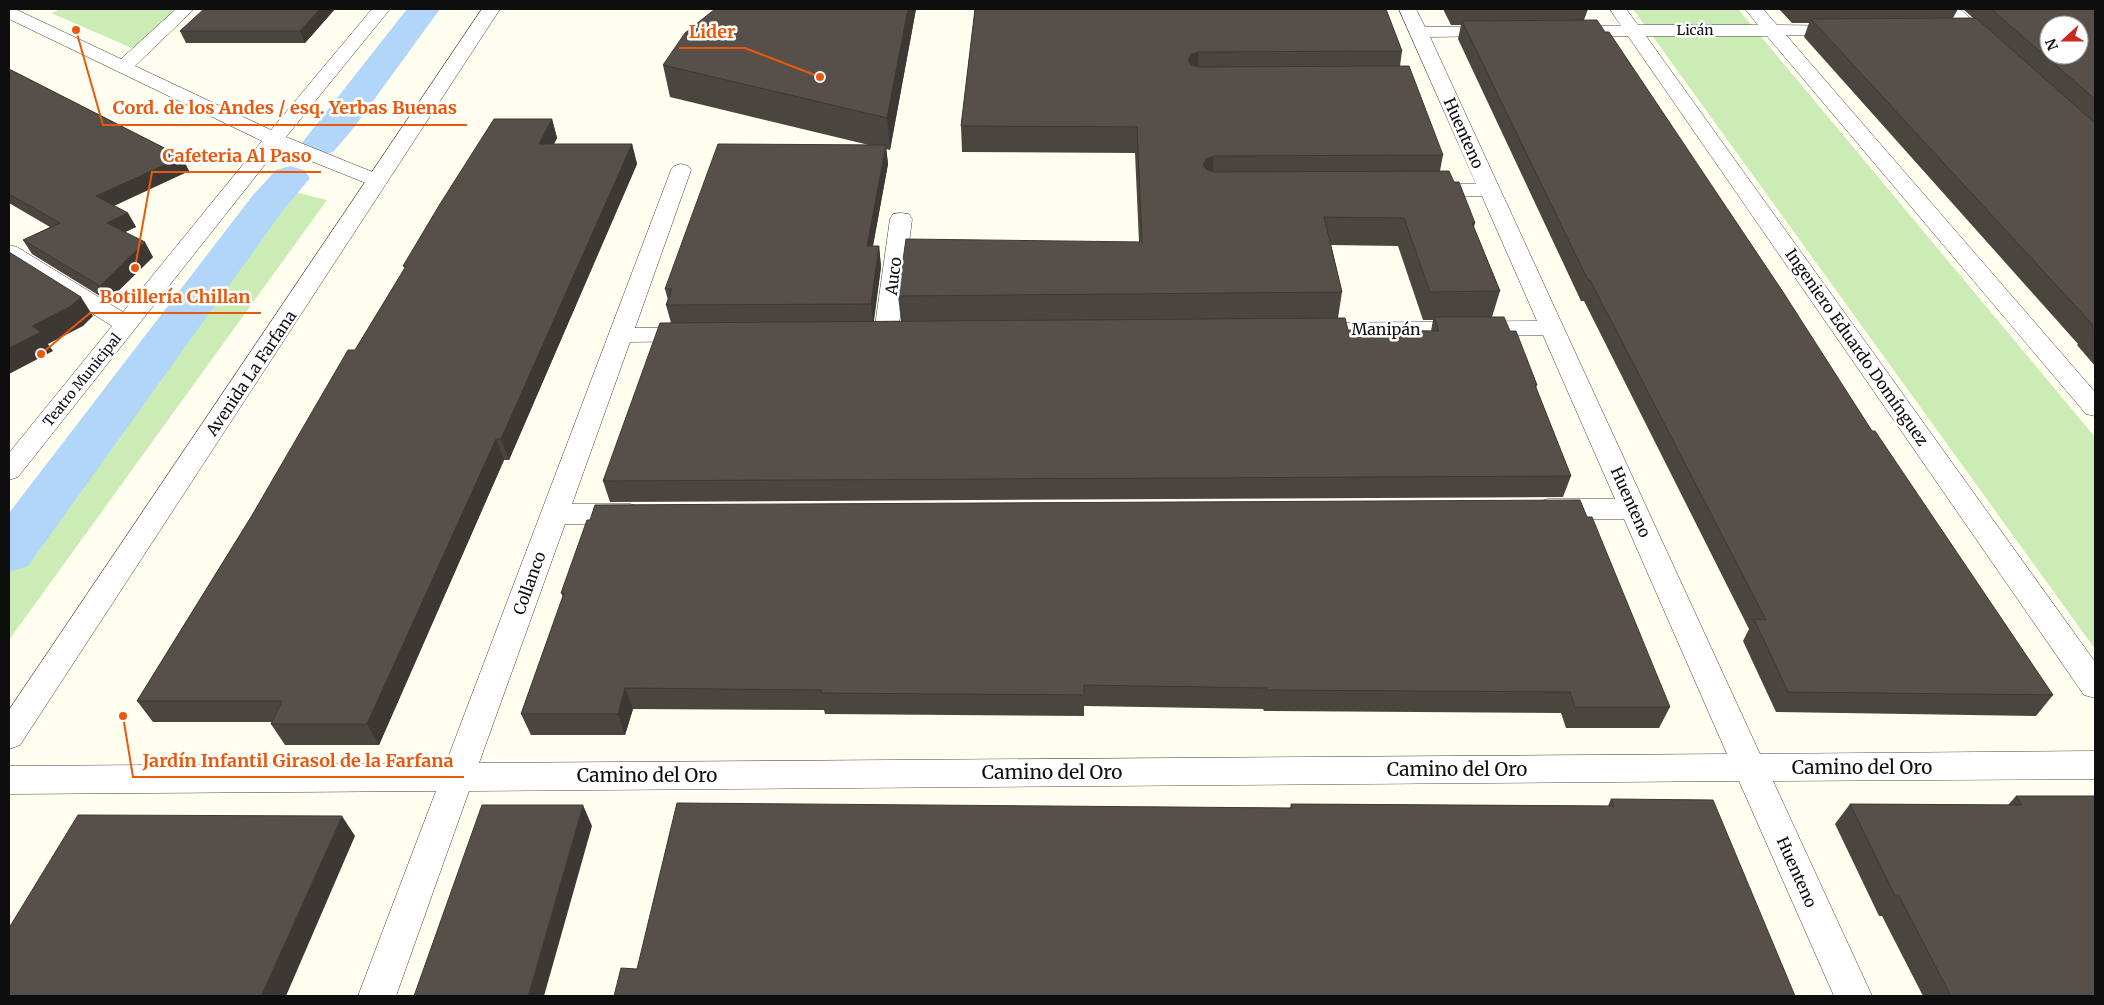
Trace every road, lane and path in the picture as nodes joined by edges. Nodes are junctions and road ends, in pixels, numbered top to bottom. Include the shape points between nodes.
1 (186, 9) edge
2 (381, 9) edge
3 (491, 9) edge
4 (1618, 9) edge
5 (1754, 9) edge
6 (1950, 9) edge
7 (9, 13) edge
8 (1413, 20) edge
9 (1942, 29) edge
10 (1972, 29) junction
11 (1772, 30) junction
12 (1862, 30) edge
13 (1516, 31) edge
14 (1555, 31) edge
15 (1633, 31) junction
16 (2001, 55) edge
17 (123, 67) junction
18 (274, 139) junction
19 (682, 170) dead end
20 (378, 181) junction
21 (1400, 190) edge
22 (1489, 190) junction
23 (900, 219) dead end
24 (9, 252) edge
25 (126, 324) junction
26 (1552, 328) junction
27 (1293, 330) edge
28 (886, 333) edge
29 (719, 334) edge
30 (621, 335) junction
31 (2095, 408) edge
32 (9, 471) edge
33 (1634, 509) junction
34 (1524, 510) edge
35 (554, 514) junction
36 (654, 514) edge
37 (2095, 686) edge
38 (9, 736) edge
39 (2095, 766) edge
40 (1750, 768) junction
41 (458, 776) junction
42 (9, 780) edge
43 (376, 996) edge
44 (1853, 996) edge

1 - 17 street
2 - 18 street, Teatro Municipal
3 - 20 street, Avenida La Farfana
4 - 15 street, Ingeniero Eduardo Domínguez
5 - 11 street
6 - 10 street
7 - 17 street
8 - 13 street
8 - 22 street, Huenteno via 1432,84
9 - 10 street
10 - 16 street
11 - 12 street, Licán
11 - 15 street, Licán
11 - 31 street
14 - 15 street, Licán
15 - 37 street, Ingeniero Eduardo Domínguez
17 - 18 street
18 - 20 street
18 - 25 street, Teatro Municipal
19 - 30 street, Collanco
20 - 38 street, Avenida La Farfana
21 - 22 street
22 - 26 street, Huenteno
23 - 28 street, Auco
24 - 25 street
25 - 32 street, Teatro Municipal
26 - 27 street, Manipán
26 - 33 street, Huenteno
29 - 30 street
30 - 35 street, Collanco
33 - 34 street
33 - 40 street, Huenteno
35 - 36 street
35 - 41 street, Collanco
39 - 40 street, Camino del Oro
40 - 41 street, Camino del Oro
40 - 44 street, Huenteno
41 - 42 street, Camino del Oro
41 - 43 street, Collanco

